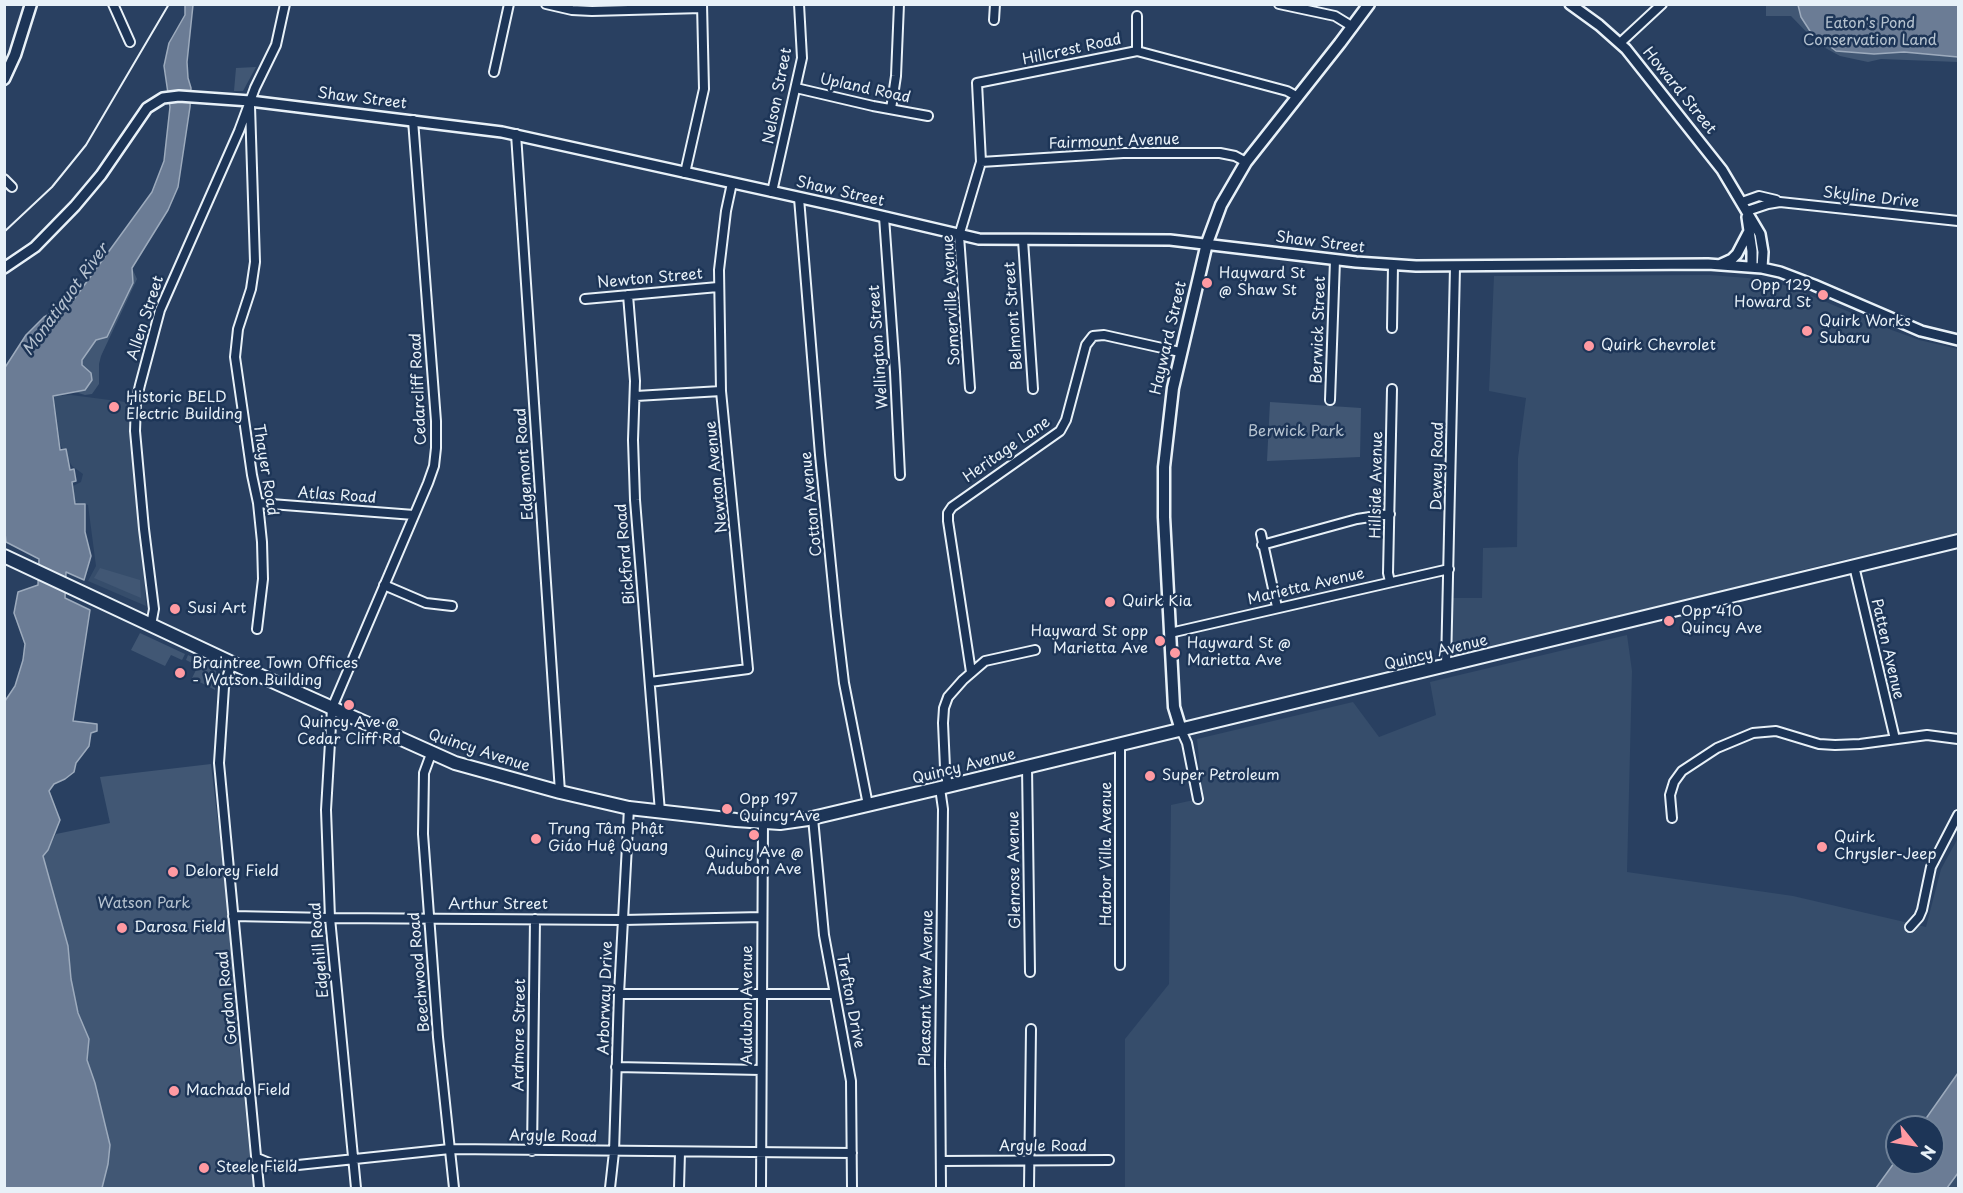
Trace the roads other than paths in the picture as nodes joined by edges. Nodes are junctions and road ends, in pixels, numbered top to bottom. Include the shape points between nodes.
1 (31, 4) edge
2 (113, 4) edge
3 (285, 4) edge
4 (509, 4) edge
5 (546, 4) edge
6 (799, 4) edge
7 (899, 4) edge
8 (995, 4) edge
9 (1279, 4) edge
10 (1369, 4) edge
11 (1570, 4) edge
12 (1662, 4) edge
13 (702, 6) edge
14 (585, 8) edge
15 (1137, 16) dead end
16 (994, 20) dead end
17 (1353, 27) junction
18 (130, 42) dead end
19 (1620, 43) junction
20 (1137, 51) junction
21 (8, 60) edge
22 (494, 72) dead end
23 (4, 80) edge
24 (796, 88) junction
25 (1298, 97) junction
26 (250, 101) junction
27 (891, 109) junction
28 (928, 116) dead end
29 (413, 120) junction
30 (516, 134) junction
31 (980, 141) joint
32 (981, 162) junction
33 (1246, 162) junction
34 (685, 173) junction
35 (4, 179) edge
36 (732, 183) junction
37 (12, 187) dead end
38 (772, 192) junction
39 (799, 198) junction
40 (1742, 202) junction
41 (1780, 202) junction
42 (1747, 212) junction
43 (884, 217) junction
44 (1959, 221) edge
45 (1749, 228) junction
46 (959, 236) junction
47 (1023, 240) junction
48 (1207, 243) junction
49 (1335, 260) junction
50 (1718, 264) junction
51 (1393, 265) junction
52 (1455, 267) junction
53 (1752, 267) junction
54 (4, 268) edge
55 (1762, 268) junction
56 (718, 287) junction
57 (628, 295) junction
58 (585, 299) dead end
59 (1392, 328) dead end
60 (1959, 340) edge
61 (1180, 352) junction
62 (970, 388) dead end
63 (1033, 389) dead end
64 (1392, 389) dead end
65 (721, 391) junction
66 (636, 396) junction
67 (1330, 400) dead end
68 (900, 475) dead end
69 (258, 503) junction
70 (1390, 514) junction
71 (414, 515) junction
72 (1261, 534) dead end
73 (1959, 541) edge
74 (1262, 545) junction
75 (4, 556) edge
76 (1854, 566) junction
77 (1449, 569) junction
78 (1390, 582) junction
79 (384, 585) junction
80 (452, 606) dead end
81 (1277, 608) junction
82 (151, 625) junction
83 (257, 629) dead end
84 (1170, 633) junction
85 (1035, 650) dead end
86 (232, 663) junction
87 (1446, 666) junction
88 (971, 672) junction
89 (650, 682) junction
90 (332, 708) junction
91 (1181, 730) junction
92 (1895, 739) junction
93 (1959, 739) edge
94 (1120, 744) junction
95 (431, 754) junction
96 (1027, 767) junction
97 (944, 787) junction
98 (560, 792) junction
99 (1198, 799) dead end
100 (868, 805) junction
101 (629, 808) junction
102 (660, 812) junction
103 (1959, 814) edge
104 (813, 818) junction
105 (1672, 818) dead end
106 (763, 822) junction
107 (233, 916) junction
108 (762, 917) junction
109 (330, 918) junction
110 (429, 918) junction
111 (535, 919) junction
112 (623, 920) junction
113 (1910, 927) dead end
114 (1120, 965) dead end
115 (1030, 972) dead end
116 (619, 994) junction
117 (762, 994) junction
118 (834, 994) junction
119 (1031, 1029) dead end
120 (616, 1066) junction
121 (761, 1070) junction
122 (450, 1149) junction
123 (532, 1151) junction
124 (614, 1152) junction
125 (680, 1152) junction
126 (761, 1152) junction
127 (852, 1154) junction
128 (257, 1158) junction
129 (353, 1158) junction
130 (1030, 1160) junction
131 (1109, 1160) dead end
132 (941, 1161) junction
133 (259, 1188) edge
134 (356, 1188) edge
135 (454, 1188) edge
136 (610, 1188) edge
137 (679, 1188) edge
138 (761, 1188) edge
139 (852, 1188) edge
140 (941, 1188) edge
141 (1029, 1188) edge

1 - 21 main road
2 - 18 street
3 - 26 street, Allen Street via 276,45
4 - 22 street
5 - 14 street
6 - 24 street, Nelson Street via 802,53
7 - 27 street
8 - 16 street
9 - 17 street via 1335,16
10 - 17 main road, Hayward Street
11 - 19 street, Howard Street
12 - 19 street
13 - 14 street
13 - 34 street via 704,88
15 - 20 street
17 - 25 main road, Hayward Street
19 - 40 street, Howard Street via 1716,161
20 - 25 street, Hillcrest Road
20 - 31 street, Hillcrest Road via 977,83
21 - 23 main road
24 - 27 street, Upland Road
24 - 38 street, Nelson Street
25 - 33 main road, Hayward Street
26 - 29 street, Shaw Street
26 - 54 street, Shaw Street via 174,96 151,104 62,220 35,247
26 - 69 street, Thayer Road via 255,262 235,357
26 - 82 street, Allen Street via 160,310 136,402 135,431 154,609
27 - 28 street, Upland Road
29 - 30 street, Shaw Street
29 - 71 street, Cedarcliff Road via 436,421 431,474
30 - 34 street, Shaw Street
30 - 98 street, Edgemont Road
31 - 32 street, Somerville Avenue
32 - 33 street, Fairmount Avenue via 1123,153 1225,154
32 - 46 street, Somerville Avenue
33 - 48 main road, Hayward Street via 1221,205
34 - 36 street, Shaw Street
35 - 37 street
36 - 38 street, Shaw Street
36 - 56 street, Newton Avenue
38 - 39 street, Shaw Street
39 - 43 street, Shaw Street
39 - 100 street, Cotton Avenue via 836,616 845,692
40 - 41 street, Skyline Drive via 1759,196
40 - 42 street, Howard Street
41 - 42 street, Skyline Drive
41 - 44 street, Skyline Drive
42 - 45 street, Howard Street
42 - 55 street, Howard Street via 1761,238
43 - 46 street, Shaw Street
43 - 68 street, Wellington Street
45 - 50 street via 1737,254
45 - 53 street, Howard Street
46 - 47 street, Shaw Street
46 - 62 street, Somerville Avenue
47 - 48 street, Shaw Street
47 - 63 street, Belmont Street
48 - 49 street, Shaw Street
48 - 61 main road, Hayward Street
49 - 51 street, Shaw Street
49 - 67 street, Berwick Street
50 - 52 street, Shaw Street
50 - 53 street, Shaw Street
51 - 52 street, Shaw Street
51 - 59 street
52 - 77 street, Dewey Road
53 - 55 street
55 - 60 street via 1805,281 1921,331
56 - 57 street, Newton Street
56 - 65 street, Newton Avenue
57 - 58 street, Newton Street
57 - 66 street, Bickford Road
61 - 84 main road, Hayward Street via 1168,417 1164,477
61 - 88 street, Heritage Lane via 1093,336 1086,345 1060,431 950,510 948,521
64 - 70 street, Hillside Avenue
65 - 66 street
65 - 89 street, Newton Avenue via 748,669
66 - 89 street, Bickford Road via 635,500
69 - 71 street, Atlas Road
69 - 83 street, Thayer Road via 263,579
70 - 74 street
70 - 78 street, Hillside Avenue
71 - 79 street, Cedarcliff Road
72 - 74 street
73 - 76 main road, Quincy Avenue
74 - 81 street
75 - 82 main road, Quincy Avenue
76 - 87 main road, Quincy Avenue
76 - 92 street, Patten Avenue
77 - 78 street, Marietta Avenue
77 - 87 street, Dewey Road
78 - 81 street, Marietta Avenue
79 - 80 street via 426,603
79 - 90 street, Cedarcliff Road
81 - 84 street, Marietta Avenue
82 - 86 main road, Quincy Avenue
84 - 91 main road, Hayward Street via 1174,707
85 - 88 street via 985,661
86 - 90 main road, Quincy Avenue
86 - 107 street, Gordon Road via 224,687 219,763
87 - 91 main road, Quincy Avenue
88 - 97 street, Pleasant View Avenue via 944,708
89 - 102 street, Bickford Road
90 - 95 main road, Quincy Avenue
90 - 109 street, Edgehill Road via 326,810
91 - 94 main road, Quincy Avenue
91 - 99 street
92 - 93 street via 1933,735
92 - 105 street via 1835,745 1776,731 1741,737 1682,771 1670,795
94 - 96 main road, Quincy Avenue
94 - 114 street, Harbor Villa Avenue
95 - 98 main road, Quincy Avenue
95 - 110 street, Beechwood Road via 424,773 423,834
96 - 97 main road, Quincy Avenue
96 - 115 street, Glenrose Avenue
97 - 100 main road, Quincy Avenue
97 - 132 street, Pleasant View Avenue
98 - 101 main road, Quincy Avenue
100 - 104 main road, Quincy Avenue
101 - 102 main road, Quincy Avenue
101 - 112 street, Arborway Drive
102 - 106 main road, Quincy Avenue
103 - 113 street via 1931,867 1922,910
104 - 106 main road, Quincy Avenue
104 - 118 street, Trefton Drive
106 - 108 street, Audubon Avenue
107 - 109 street, Arthur Street
107 - 128 street, Gordon Road
108 - 112 street, Arthur Street
108 - 117 street, Audubon Avenue
109 - 110 street, Arthur Street
109 - 129 street, Edgehill Road
110 - 111 street, Arthur Street
110 - 122 street, Beechwood Road
111 - 112 street, Arthur Street
111 - 123 street, Ardmore Street
112 - 116 street, Arborway Drive
116 - 117 street
116 - 120 street, Arborway Drive
117 - 118 street
117 - 121 street, Audubon Avenue
118 - 127 street, Trefton Drive via 851,1081
119 - 130 street
120 - 121 street
120 - 124 street, Arborway Drive
121 - 126 street, Audubon Avenue
122 - 123 street, Argyle Road
122 - 129 street, Argyle Road
122 - 135 street, Beechwood Road
123 - 124 street, Argyle Road
124 - 125 street, Argyle Road
124 - 136 street, Arborway Drive
125 - 126 street, Argyle Road
125 - 137 street
126 - 127 street, Argyle Road
126 - 138 street, Audubon Avenue
127 - 139 street, Trefton Drive
128 - 129 street, Argyle Road via 279,1167
128 - 133 street, Gordon Road
129 - 134 street, Edgehill Road
130 - 131 street, Argyle Road
130 - 132 street, Argyle Road
130 - 141 street
132 - 140 street, Pleasant View Avenue

